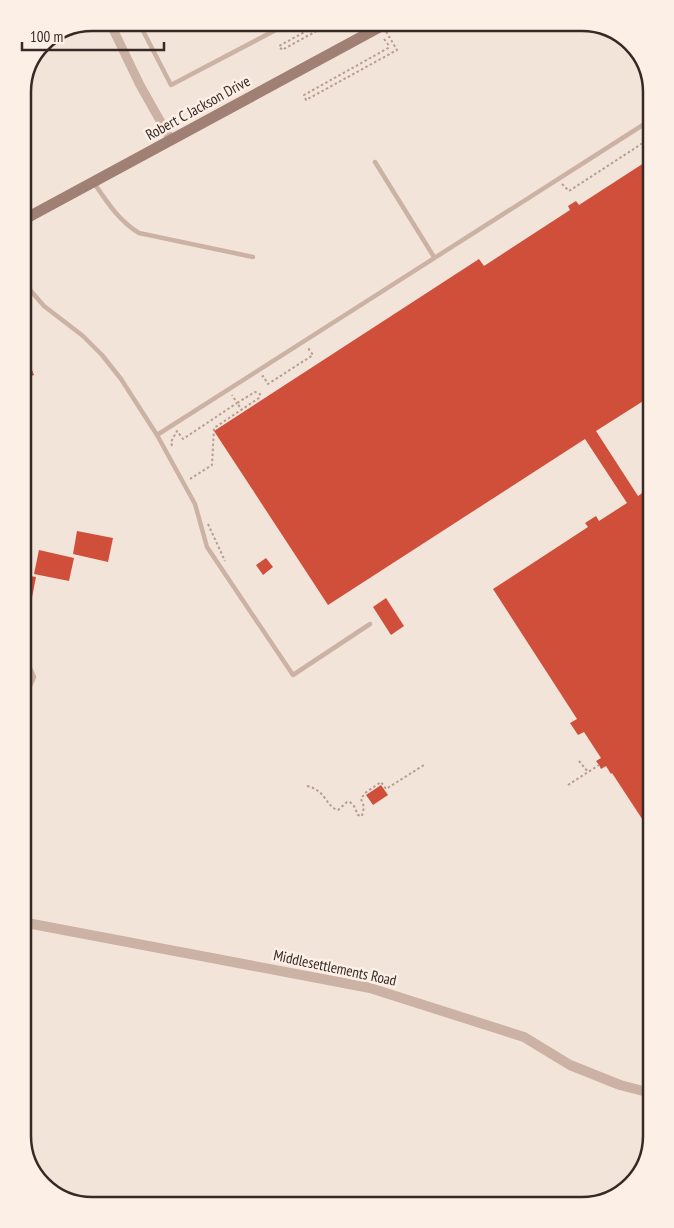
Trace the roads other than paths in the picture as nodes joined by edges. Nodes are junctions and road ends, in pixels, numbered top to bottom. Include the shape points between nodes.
1 (114, 31) edge
2 (144, 31) edge
3 (274, 31) edge
4 (371, 31) edge
5 (643, 125) edge
6 (171, 140) junction
7 (375, 162) dead end
8 (94, 182) junction
9 (31, 216) edge
10 (253, 257) dead end
11 (434, 258) junction
12 (31, 291) edge
13 (156, 435) junction
14 (370, 624) dead end
15 (31, 670) edge
16 (31, 684) edge
17 (31, 924) edge
18 (643, 1091) edge

1 - 6 street
2 - 3 lane via 171,85
4 - 6 main road, Robert C Jackson Drive
5 - 11 lane
6 - 8 main road, Robert C Jackson Drive
7 - 11 lane
8 - 9 main road, Robert C Jackson Drive
8 - 10 lane via 119,218 139,233
11 - 13 lane
12 - 13 lane via 102,355
13 - 14 lane via 195,504 207,547 292,676
15 - 16 lane via 34,677
17 - 18 street, Middlesettlements Road via 370,988 524,1037 570,1065

